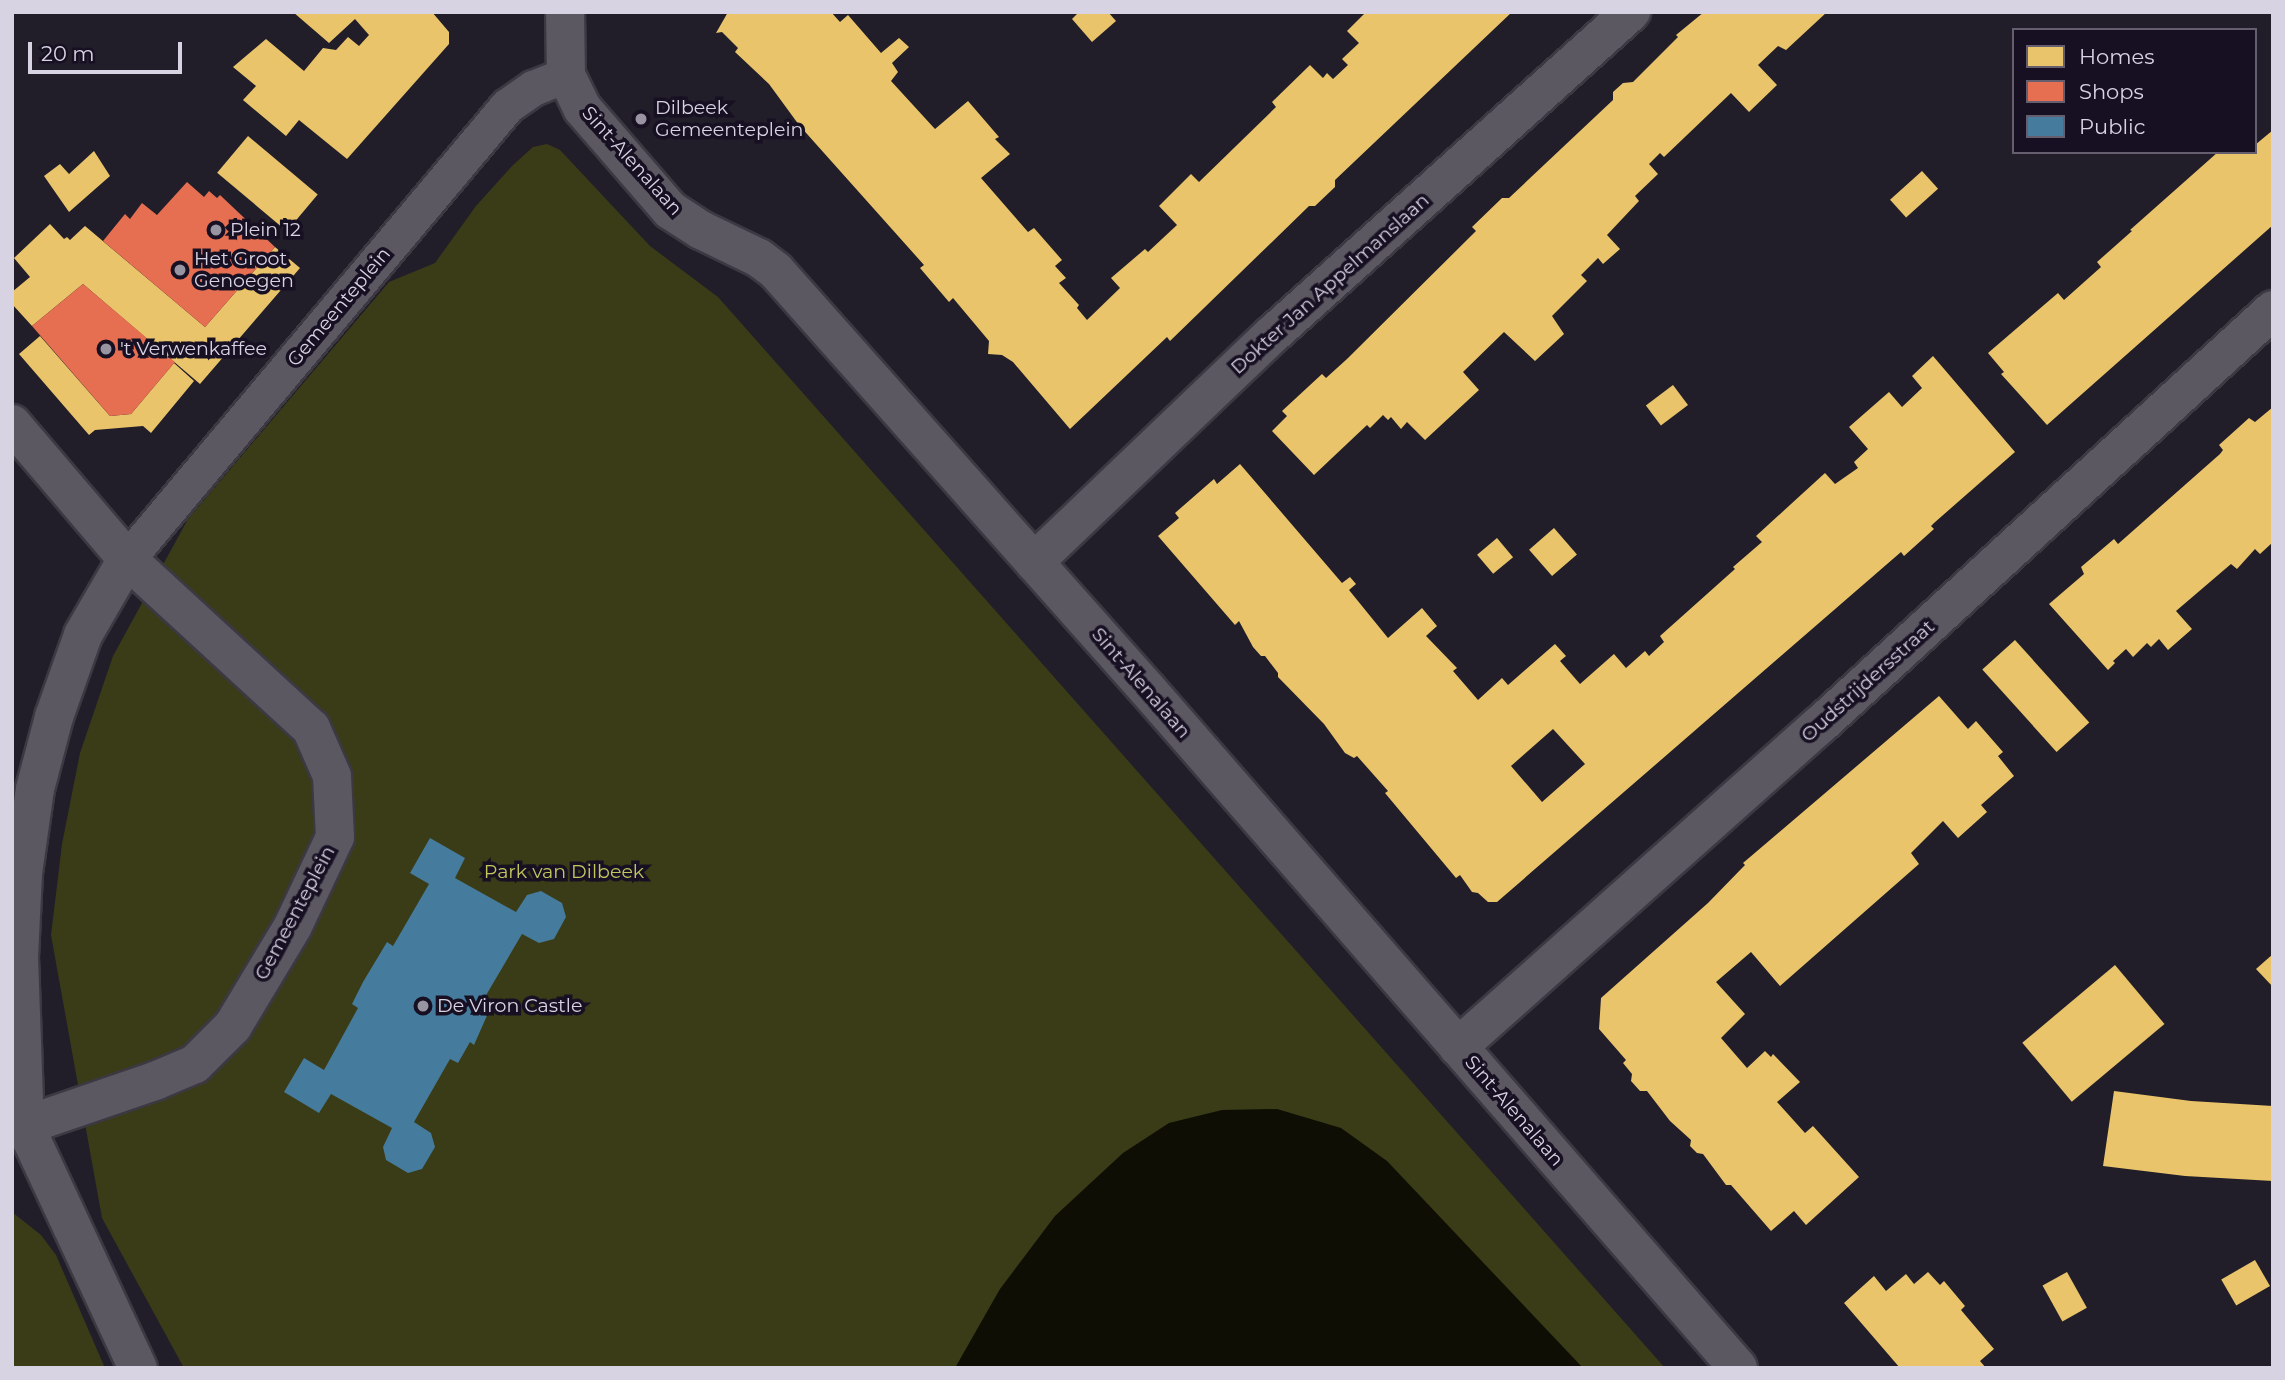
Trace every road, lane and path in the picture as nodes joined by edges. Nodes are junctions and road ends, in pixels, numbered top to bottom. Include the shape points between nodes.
1 (565, 12) edge
2 (1631, 12) edge
3 (566, 75) junction
4 (2273, 310) edge
5 (12, 424) edge
6 (127, 559) junction
7 (1034, 562) junction
8 (1458, 1047) junction
9 (19, 1128) edge
10 (138, 1368) edge
11 (1738, 1368) edge

1 - 3 street, Sint-Alenalaan
2 - 7 street, Dokter Jan Appelmanslaan via 1273,334
3 - 6 street, Gemeenteplein via 533,88 507,106
3 - 7 street, Sint-Alenalaan via 582,108 670,210 776,271
4 - 8 street, Oudstrijdersstraat via 1821,724
5 - 6 street
6 - 9 street, Gemeenteplein via 83,635 35,789 23,873 19,957
6 - 9 street, Gemeenteplein via 311,728 331,776 335,838 293,926 233,1026 195,1064
7 - 8 street, Sint-Alenalaan
8 - 11 street, Sint-Alenalaan
9 - 10 street, Gemeenteplein

